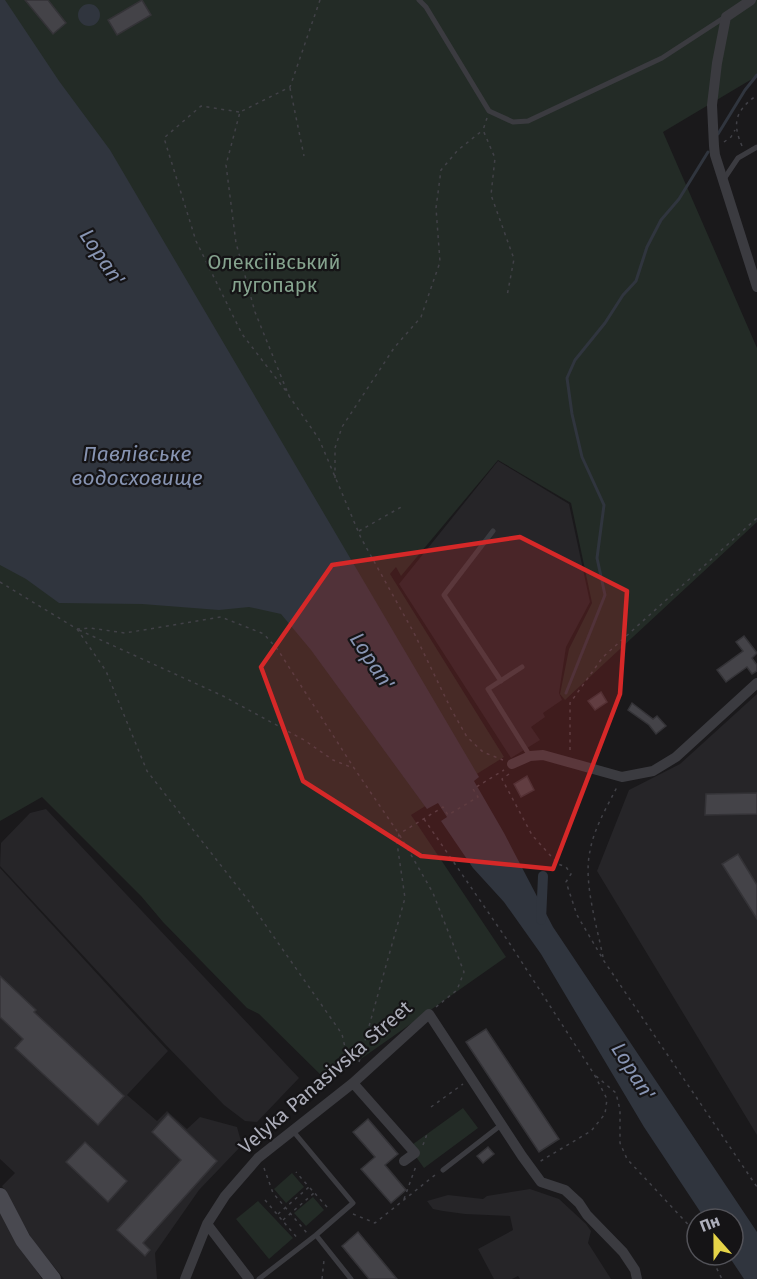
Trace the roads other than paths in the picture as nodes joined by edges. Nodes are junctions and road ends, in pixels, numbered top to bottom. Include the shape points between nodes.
1 (419, 0) edge
2 (751, 0) edge
3 (726, 16) junction
4 (757, 147) edge
5 (723, 181) junction
6 (757, 284) edge
7 (493, 531) dead end
8 (522, 667) dead end
9 (501, 681) junction
10 (757, 683) edge
11 (530, 756) junction
12 (512, 764) road end
13 (353, 1083) junction
14 (501, 1125) junction
15 (293, 1131) junction
16 (404, 1161) dead end
17 (443, 1170) road end
18 (0, 1196) edge
19 (207, 1224) junction
20 (314, 1237) junction
21 (53, 1279) edge
22 (185, 1279) edge
23 (249, 1279) edge
24 (259, 1279) edge
25 (351, 1279) edge
26 (637, 1279) edge

1 - 3 lane via 489,111 513,122 528,121 662,58
2 - 3 street
3 - 5 street via 712,105 714,146
4 - 5 lane via 738,158
5 - 6 street
7 - 9 lane via 444,595
8 - 9 lane
9 - 11 lane via 488,689
10 - 11 street via 676,757 653,771 622,777 570,761
11 - 12 street
13 - 14 street, Velyka Panasivska Street via 429,1014
13 - 15 street, Velyka Panasivska Street
13 - 16 street via 415,1153
14 - 17 lane
14 - 26 street, Velyka Panasivska Street via 541,1182 565,1190 579,1203 623,1252
15 - 19 street, Velyka Panasivska Street via 260,1157 225,1196
15 - 20 lane via 353,1203
18 - 21 street via 23,1240
19 - 22 street, Velyka Panasivska Street
19 - 23 street
20 - 24 lane
20 - 25 lane

